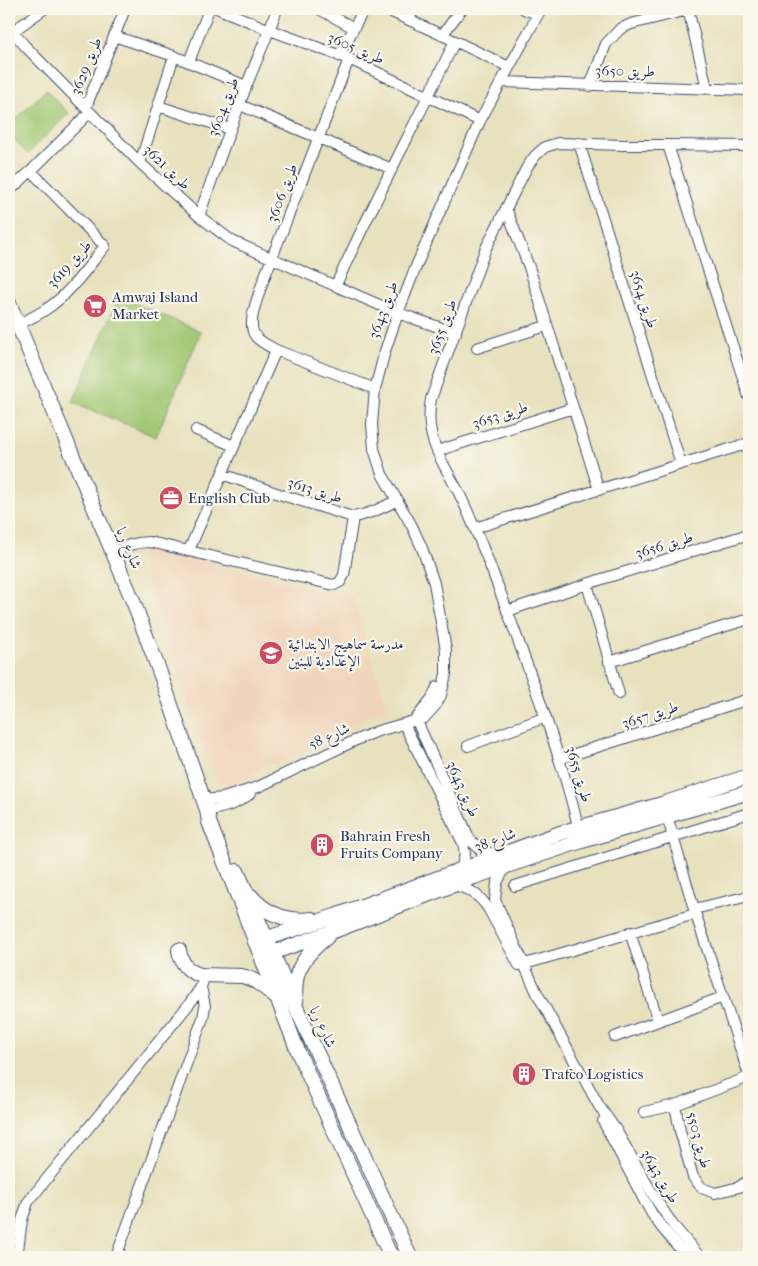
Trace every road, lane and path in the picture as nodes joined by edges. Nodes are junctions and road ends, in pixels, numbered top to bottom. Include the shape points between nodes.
1 (44, 9) edge
2 (125, 9) edge
3 (209, 9) edge
4 (219, 9) edge
5 (277, 9) edge
6 (319, 9) edge
7 (364, 9) edge
8 (386, 9) edge
9 (415, 9) edge
10 (462, 9) edge
11 (524, 9) edge
12 (688, 10) edge
13 (539, 11) edge
14 (408, 19) junction
15 (354, 28) junction
16 (11, 29) edge
17 (270, 30) junction
18 (442, 35) junction
19 (114, 36) junction
20 (455, 41) junction
21 (174, 56) junction
22 (344, 58) junction
23 (189, 62) junction
24 (509, 68) junction
25 (501, 82) junction
26 (246, 86) junction
27 (590, 86) junction
28 (707, 88) junction
29 (749, 90) edge
30 (428, 97) junction
31 (240, 105) junction
32 (158, 106) junction
33 (88, 109) junction
34 (480, 121) junction
35 (230, 129) junction
36 (319, 138) junction
37 (579, 143) junction
38 (668, 144) junction
39 (749, 146) edge
40 (140, 162) junction
41 (392, 169) junction
42 (31, 171) junction
43 (9, 191) edge
44 (506, 208) junction
45 (199, 216) junction
46 (272, 258) junction
47 (336, 286) junction
48 (9, 303) edge
49 (398, 312) junction
50 (17, 325) junction
51 (546, 326) junction
52 (456, 332) junction
53 (477, 348) dead end
54 (276, 350) junction
55 (375, 389) junction
56 (749, 397) edge
57 (573, 408) junction
58 (196, 430) dead end
59 (749, 443) edge
60 (234, 446) junction
61 (437, 451) junction
62 (681, 464) junction
63 (222, 474) junction
64 (599, 490) junction
65 (398, 500) junction
66 (353, 517) junction
67 (475, 528) junction
68 (749, 534) edge
69 (189, 550) junction
70 (113, 553) junction
71 (588, 584) junction
72 (507, 611) junction
73 (749, 619) edge
74 (610, 662) junction
75 (619, 694) dead end
76 (749, 699) edge
77 (546, 717) junction
78 (416, 719) junction
79 (404, 724) junction
80 (468, 746) dead end
81 (559, 759) junction
82 (749, 776) edge
83 (749, 792) edge
84 (205, 805) junction
85 (749, 813) edge
86 (667, 816) junction
87 (581, 834) junction
88 (673, 836) junction
89 (502, 862) junction
90 (462, 870) junction
91 (453, 885) junction
92 (244, 886) junction
93 (515, 886) dead end
94 (749, 896) edge
95 (694, 911) junction
96 (335, 916) junction
97 (334, 931) junction
98 (630, 932) junction
99 (261, 941) junction
100 (179, 950) dead end
101 (266, 954) junction
102 (525, 964) junction
103 (203, 981) junction
104 (537, 993) junction
105 (723, 997) junction
106 (279, 1003) junction
107 (296, 1007) junction
108 (658, 1021) junction
109 (615, 1037) dead end
110 (749, 1076) edge
111 (675, 1105) junction
112 (599, 1106) junction
113 (644, 1112) dead end
114 (749, 1180) edge
115 (17, 1257) edge
116 (116, 1257) edge
117 (391, 1257) edge
118 (410, 1257) edge
119 (687, 1257) edge
120 (700, 1257) edge

1 - 16 street
2 - 19 street, طريق 3629
3 - 23 street
4 - 17 street, طريق 3605
5 - 17 street, طريق 3604
6 - 15 street
7 - 15 street, طريق 3606
8 - 14 street
9 - 14 street
10 - 18 street
11 - 13 street
12 - 27 street via 620,29 606,44
12 - 28 street
13 - 24 street, طريق 3643
14 - 18 street
15 - 22 street, طريق 3606
16 - 33 street, طريق 3621
17 - 22 street, طريق 3605
17 - 26 street, طريق 3604
18 - 20 street
19 - 21 street
19 - 33 street, طريق 3629
20 - 24 street
20 - 30 street
21 - 23 street
21 - 32 street
22 - 30 street, طريق 3605
22 - 36 street, طريق 3606
23 - 26 street
24 - 25 street, طريق 3643
25 - 27 street, طريق 3650
25 - 34 street, طريق 3643
26 - 31 street, طريق 3604
27 - 28 street, طريق 3650
28 - 29 street, طريق 3650
30 - 34 street, طريق 3605
30 - 41 street
31 - 35 street, طريق 3604
31 - 36 street
32 - 35 street
32 - 40 street
33 - 40 street, طريق 3621
33 - 42 street, طريق 3629
34 - 49 street, طريق 3643
35 - 45 street, طريق 3604
36 - 41 street
36 - 46 street, طريق 3606
37 - 38 street, طريق 3655
37 - 44 street, طريق 3655 via 558,142 545,147 535,156
37 - 62 street, طريق 3654
38 - 39 street, طريق 3655
38 - 56 street
40 - 45 street, طريق 3621
41 - 47 street
42 - 43 street, طريق 3629
42 - 50 street, طريق 3619 via 105,246 65,294 45,310
44 - 51 street via 529,267
44 - 52 street, طريق 3655 via 486,250
45 - 46 street, طريق 3621 via 232,240
46 - 47 street, طريق 3621
46 - 54 street via 251,327 255,336
47 - 49 street, طريق 3621
48 - 50 main road, شارع ريا
49 - 52 street, طريق 3621
49 - 55 street, طريق 3643
50 - 70 main road, شارع ريا
51 - 53 street
51 - 57 street
52 - 61 street, طريق 3655 via 431,399 429,425
54 - 55 street
54 - 60 street
55 - 65 street, طريق 3643 via 374,450 382,474
57 - 61 street, طريق 3653
57 - 64 street
58 - 60 street
59 - 62 street
60 - 63 street
61 - 67 street, طريق 3655
62 - 64 street
63 - 66 street, طريق 3613
63 - 69 street
64 - 67 street
65 - 66 street, طريق 3613
65 - 78 street, طريق 3643 via 422,548 434,583 446,650 443,689 438,701 424,718
66 - 69 street via 344,575 334,585
67 - 72 street, طريق 3655
68 - 71 street, طريق 3656
69 - 70 street via 150,542 134,543
70 - 84 main road, شارع ريا via 160,673
71 - 72 street, طريق 3656
71 - 74 street
72 - 77 street, طريق 3655
73 - 74 street
74 - 75 street
76 - 81 street, طريق 3657
77 - 80 street
77 - 81 street, طريق 3655
78 - 79 street, شارع 58
78 - 89 street, طريق 3643 via 470,840
79 - 84 street, شارع 58 via 354,741 258,787 227,807
79 - 90 street, طريق 3643 via 463,843
81 - 87 street, طريق 3655
82 - 87 main road, شارع 38
83 - 86 main road, شارع 38
84 - 92 main road, شارع ريا via 216,820
84 - 99 main road, شارع ريا via 209,822
85 - 88 street
86 - 87 main road, شارع 38
86 - 88 street, طريق 5503
87 - 89 main road, شارع 38 via 560,833
88 - 93 street
88 - 95 street, طريق 5503
89 - 90 main road, شارع 38
89 - 91 main road, شارع 38
89 - 102 street, طريق 3643 via 495,900
90 - 96 main road, شارع 38
91 - 97 main road, شارع 38
91 - 104 street, طريق 3643 via 466,888 484,902 530,986
92 - 96 main road via 258,904 277,916 300,920
92 - 99 main road, شارع ريا
94 - 95 street
95 - 98 street
95 - 105 street, طريق 5503
96 - 99 main road, شارع 38
97 - 101 main road, شارع 38
97 - 107 main road via 301,965 295,983
98 - 102 street
98 - 108 street
99 - 101 main road, شارع ريا
100 - 103 main road via 185,966
101 - 106 main road, شارع ريا
101 - 107 main road, شارع ريا
102 - 104 street, طريق 3643
103 - 106 main road via 248,977 268,990
103 - 115 street via 190,1003 32,1198 23,1214
103 - 116 street via 203,1018
104 - 112 street, طريق 3643
105 - 108 street
105 - 110 street, طريق 5503
106 - 117 main road, شارع ريا
107 - 118 main road, شارع ريا
108 - 109 street
110 - 111 street, طريق 5503
111 - 113 street, طريق 5503
111 - 114 street, طريق 5503 via 692,1176 702,1188 715,1193 739,1187
112 - 119 street, طريق 3643 via 604,1123 644,1200
112 - 120 street, طريق 3643 via 664,1212

